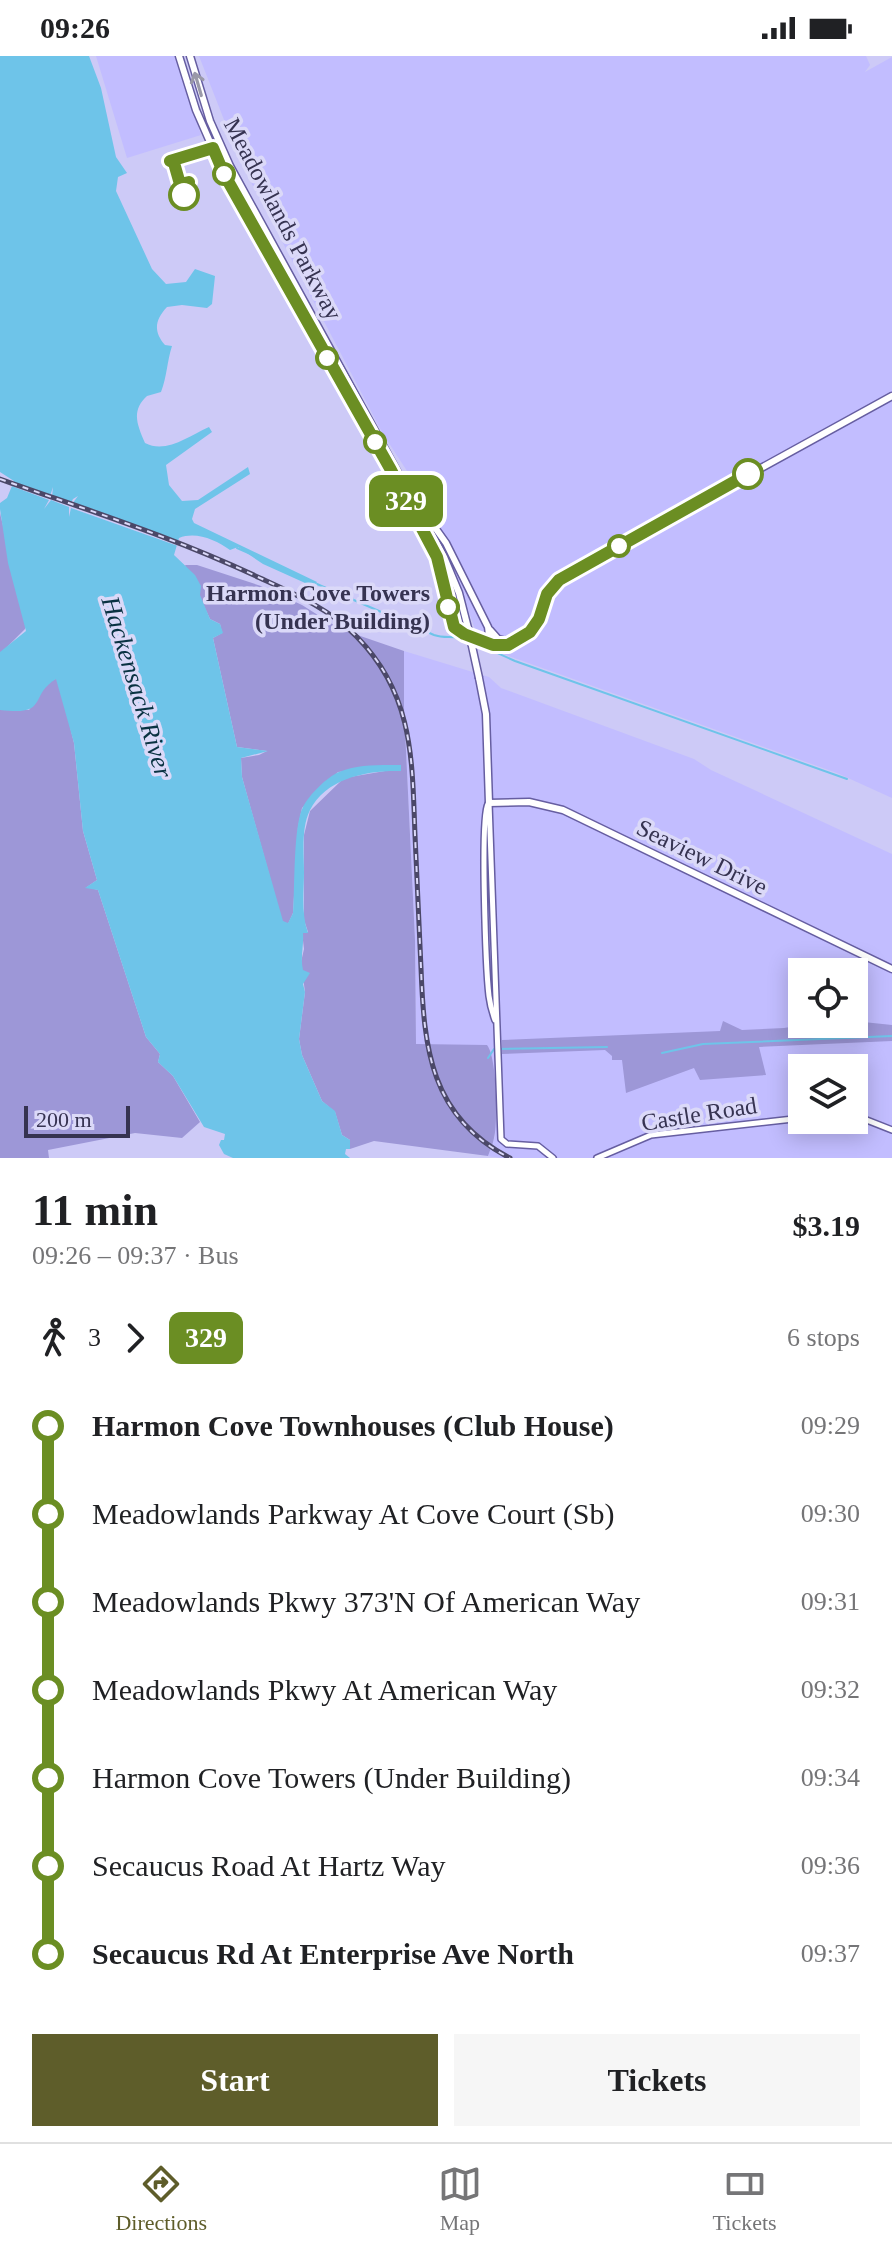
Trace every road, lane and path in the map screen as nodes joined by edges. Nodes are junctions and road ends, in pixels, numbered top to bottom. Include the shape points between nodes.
1 (179, 56) edge
2 (190, 56) edge
3 (892, 396) edge
4 (391, 470) junction
5 (413, 497) junction
6 (424, 520) junction
7 (488, 627) junction
8 (479, 639) junction
9 (513, 642) junction
10 (489, 803) junction
11 (892, 969) edge
12 (788, 1120) edge
13 (868, 1121) edge
14 (892, 1130) edge
15 (553, 1158) edge
16 (597, 1158) edge

1 - 4 main road, Meadowlands Parkway via 224,174
5 -> 2 main road, Meadowlands Parkway via 230,166
3 - 9 main road via 559,580 547,594 534,628
4 - 6 main road, Meadowlands Parkway
4 - 8 main road via 439,563 452,624
5 - 6 main road, Meadowlands Parkway
5 - 7 main road via 444,539
6 - 10 main road, Meadowlands Parkway, bridge via 454,579 468,628 486,714
7 - 8 main road via 488,637
7 - 9 main road via 498,639
8 - 9 main road via 499,646
10 - 11 main road, Seaview Drive via 536,803 569,813
10 - 15 street, Meadowlands Parkway via 484,812 488,985 498,1031 502,1141 538,1146
12 - 16 street, Castle Road via 651,1135
13 - 14 street

